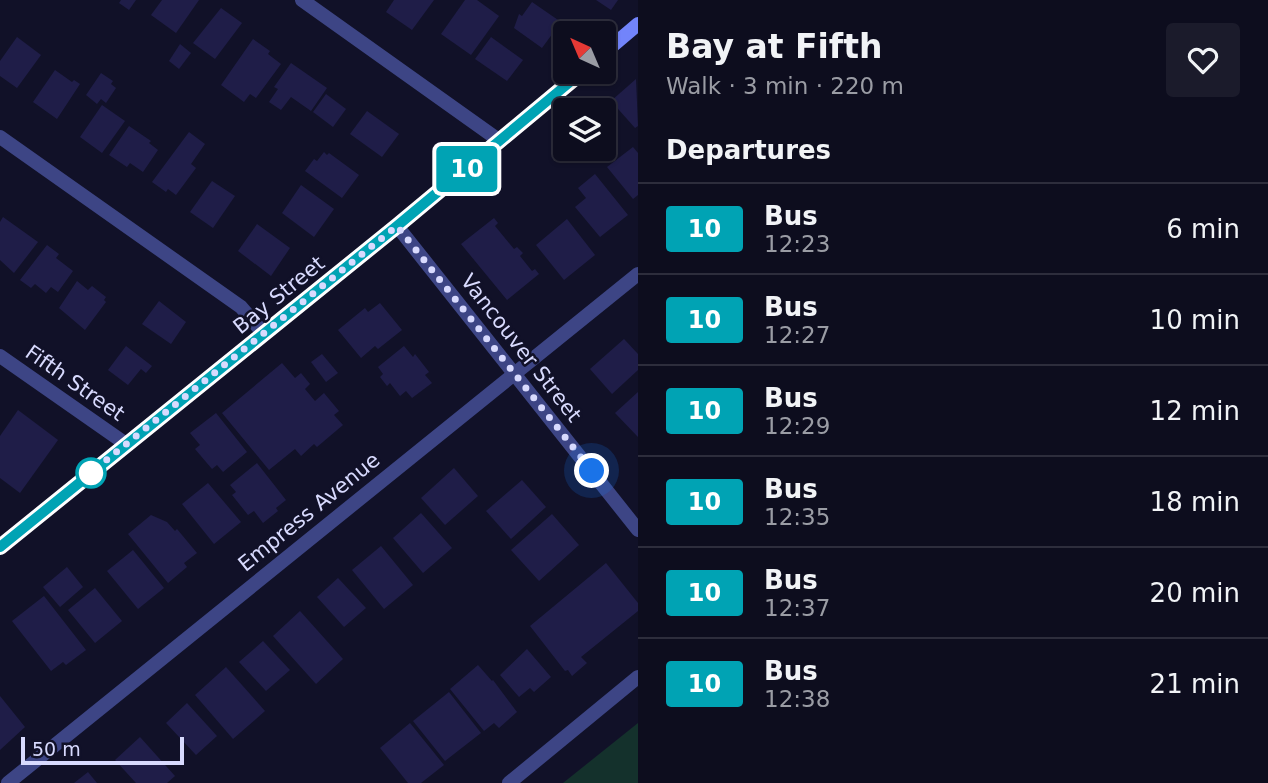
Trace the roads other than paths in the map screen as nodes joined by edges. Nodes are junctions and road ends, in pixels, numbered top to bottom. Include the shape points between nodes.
1 (302, 0) edge
2 (638, 24) edge
3 (616, 43) edge
4 (568, 84) edge
5 (0, 137) edge
6 (500, 141) junction
7 (397, 226) junction
8 (638, 274) edge
9 (264, 334) junction
10 (0, 356) edge
11 (514, 373) junction
12 (126, 444) junction
13 (638, 530) edge
14 (0, 547) edge
15 (638, 677) edge
16 (8, 783) edge
17 (509, 783) edge

1 - 6 street
2 - 3 main road
4 - 6 main road, Bay Street
5 - 9 street via 241,307
6 - 7 main road, Bay Street
7 - 9 main road, Bay Street
7 - 11 street, Vancouver Street
8 - 11 street, Empress Avenue
9 - 12 main road, Bay Street
10 - 12 street, Fifth Street
11 - 13 street, Vancouver Street
11 - 16 street, Empress Avenue
12 - 14 main road, Bay Street
15 - 17 street

